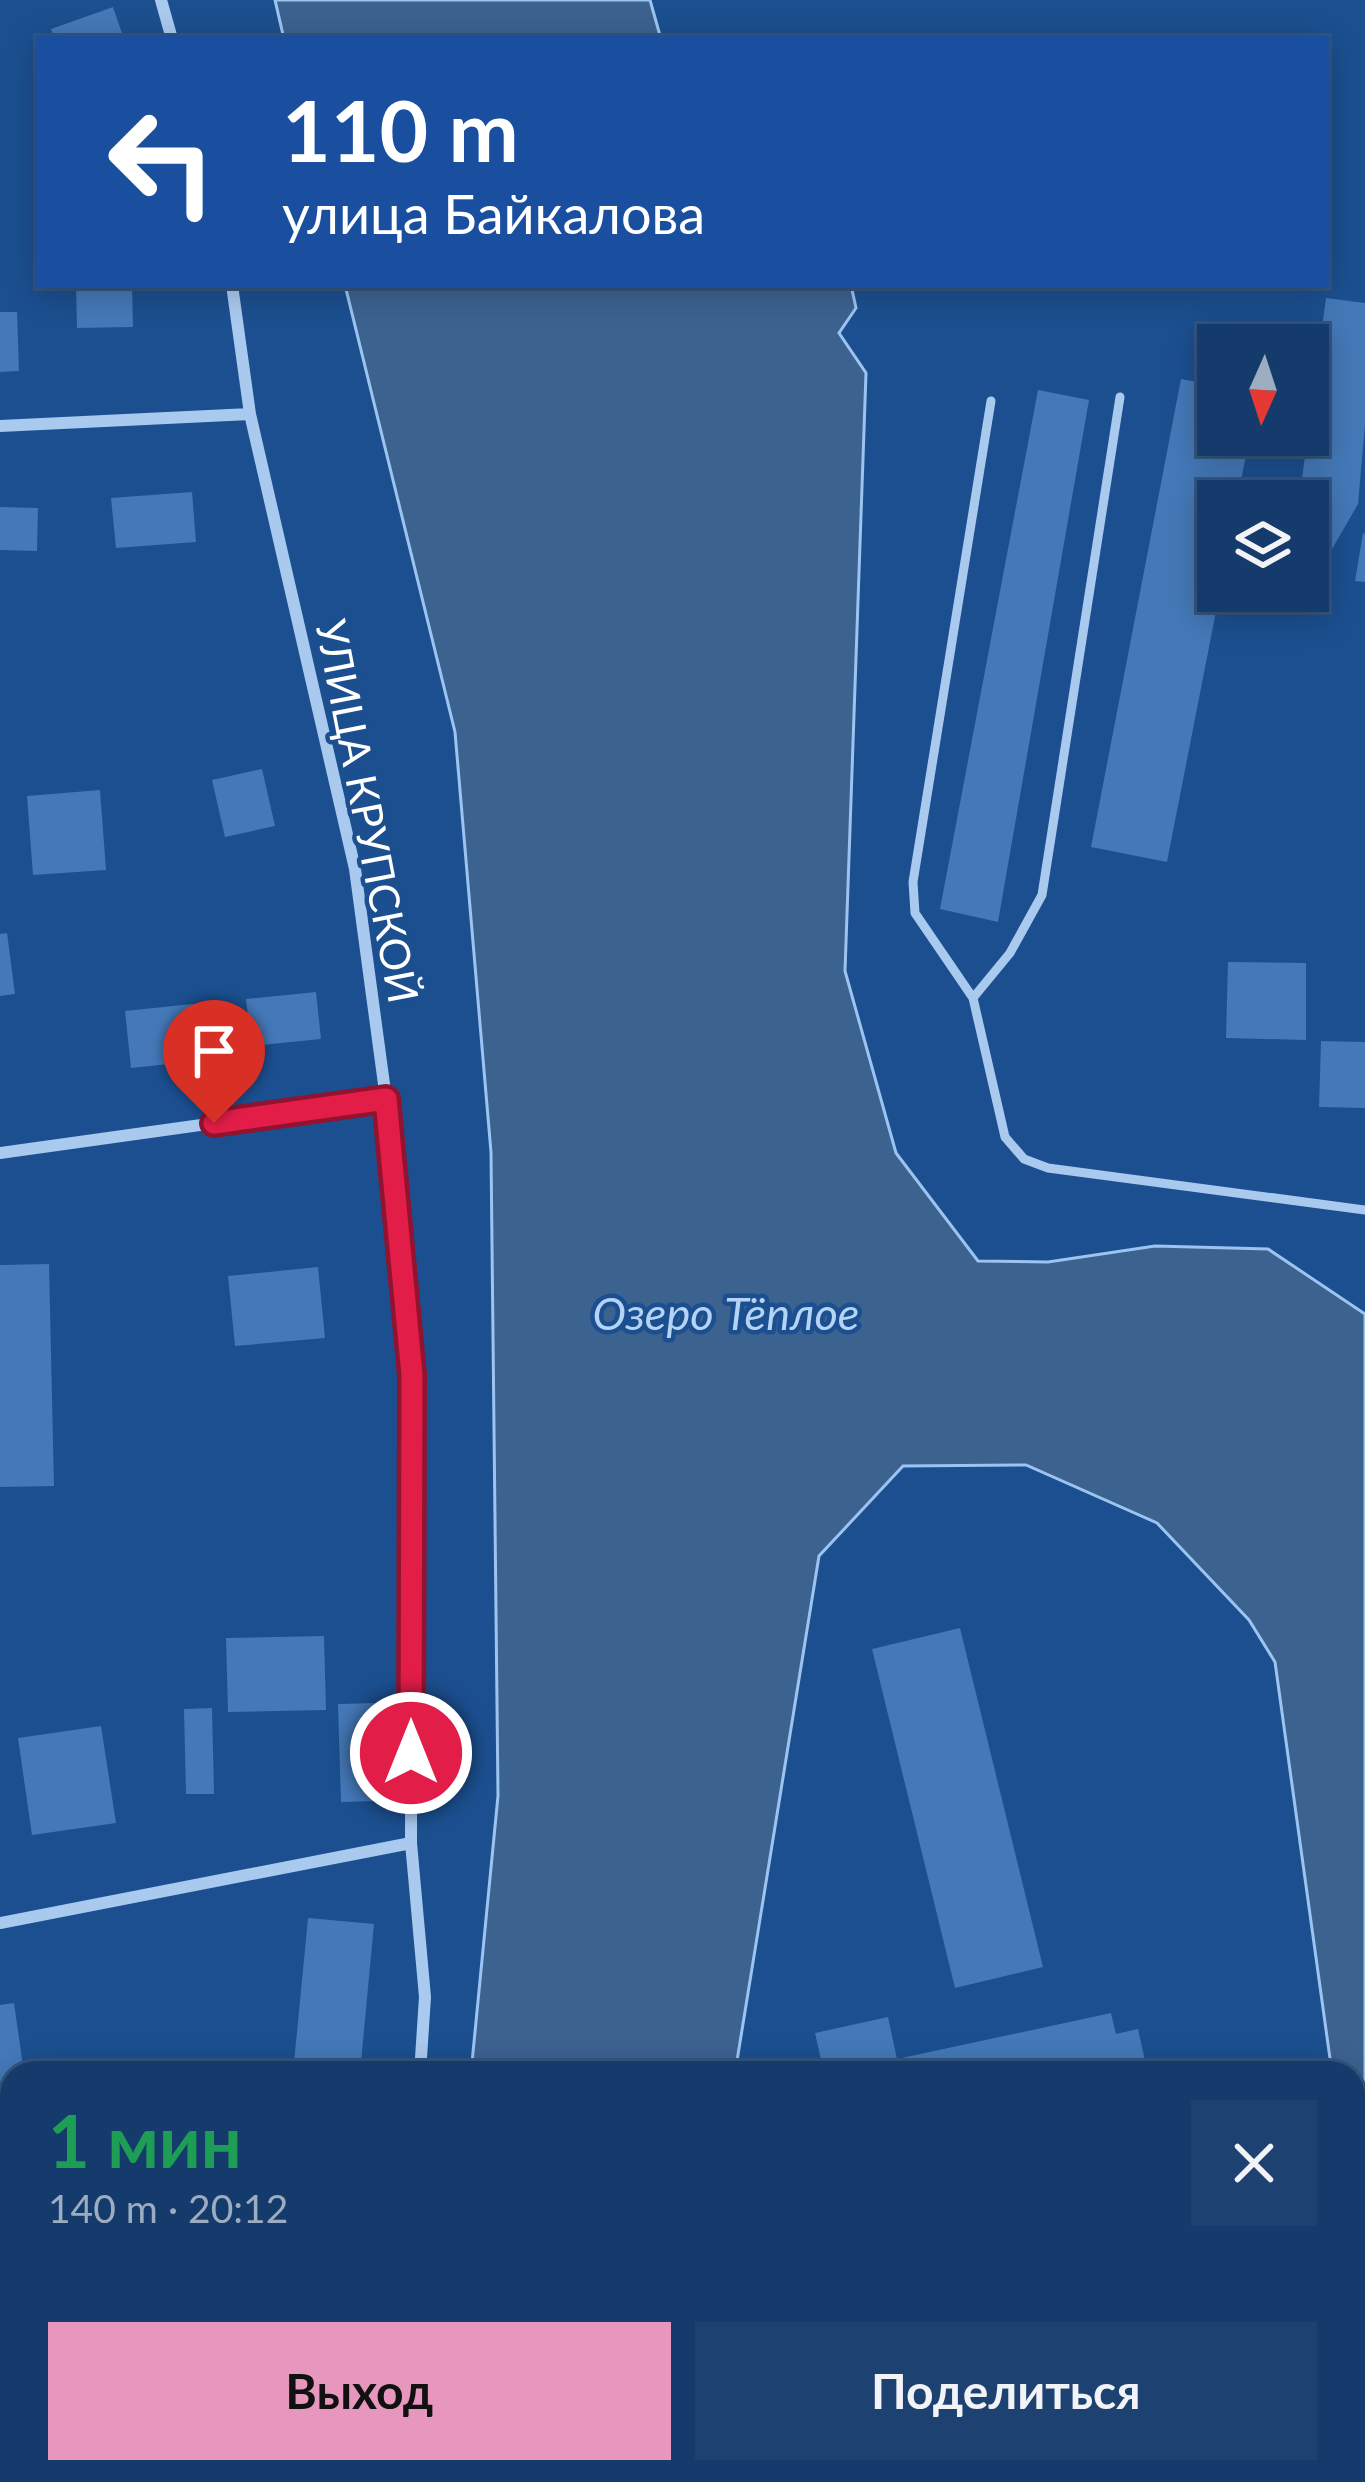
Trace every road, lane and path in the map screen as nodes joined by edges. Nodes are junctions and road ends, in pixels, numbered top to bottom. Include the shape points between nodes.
1 (161, 0) edge
2 (171, 36) edge
3 (232, 288) edge
4 (1120, 397) dead end
5 (991, 401) dead end
6 (250, 414) junction
7 (0, 426) edge
8 (973, 998) junction
9 (386, 1099) junction
10 (0, 1153) edge
11 (1365, 1210) edge
12 (411, 1843) junction
13 (0, 1923) edge
14 (421, 2061) edge

1 - 2 street
3 - 6 street, УЛИЦА КРУПСКОЙ
4 - 8 lane via 1042,895
5 - 8 lane via 913,883 915,913
6 - 7 street
6 - 9 street, УЛИЦА КРУПСКОЙ via 355,869
8 - 11 lane via 1005,1137 1024,1159
9 - 10 street
9 - 12 street, УЛИЦА КРУПСКОЙ via 412,1375
12 - 13 street
12 - 14 street, УЛИЦА КРУПСКОЙ via 425,1997

